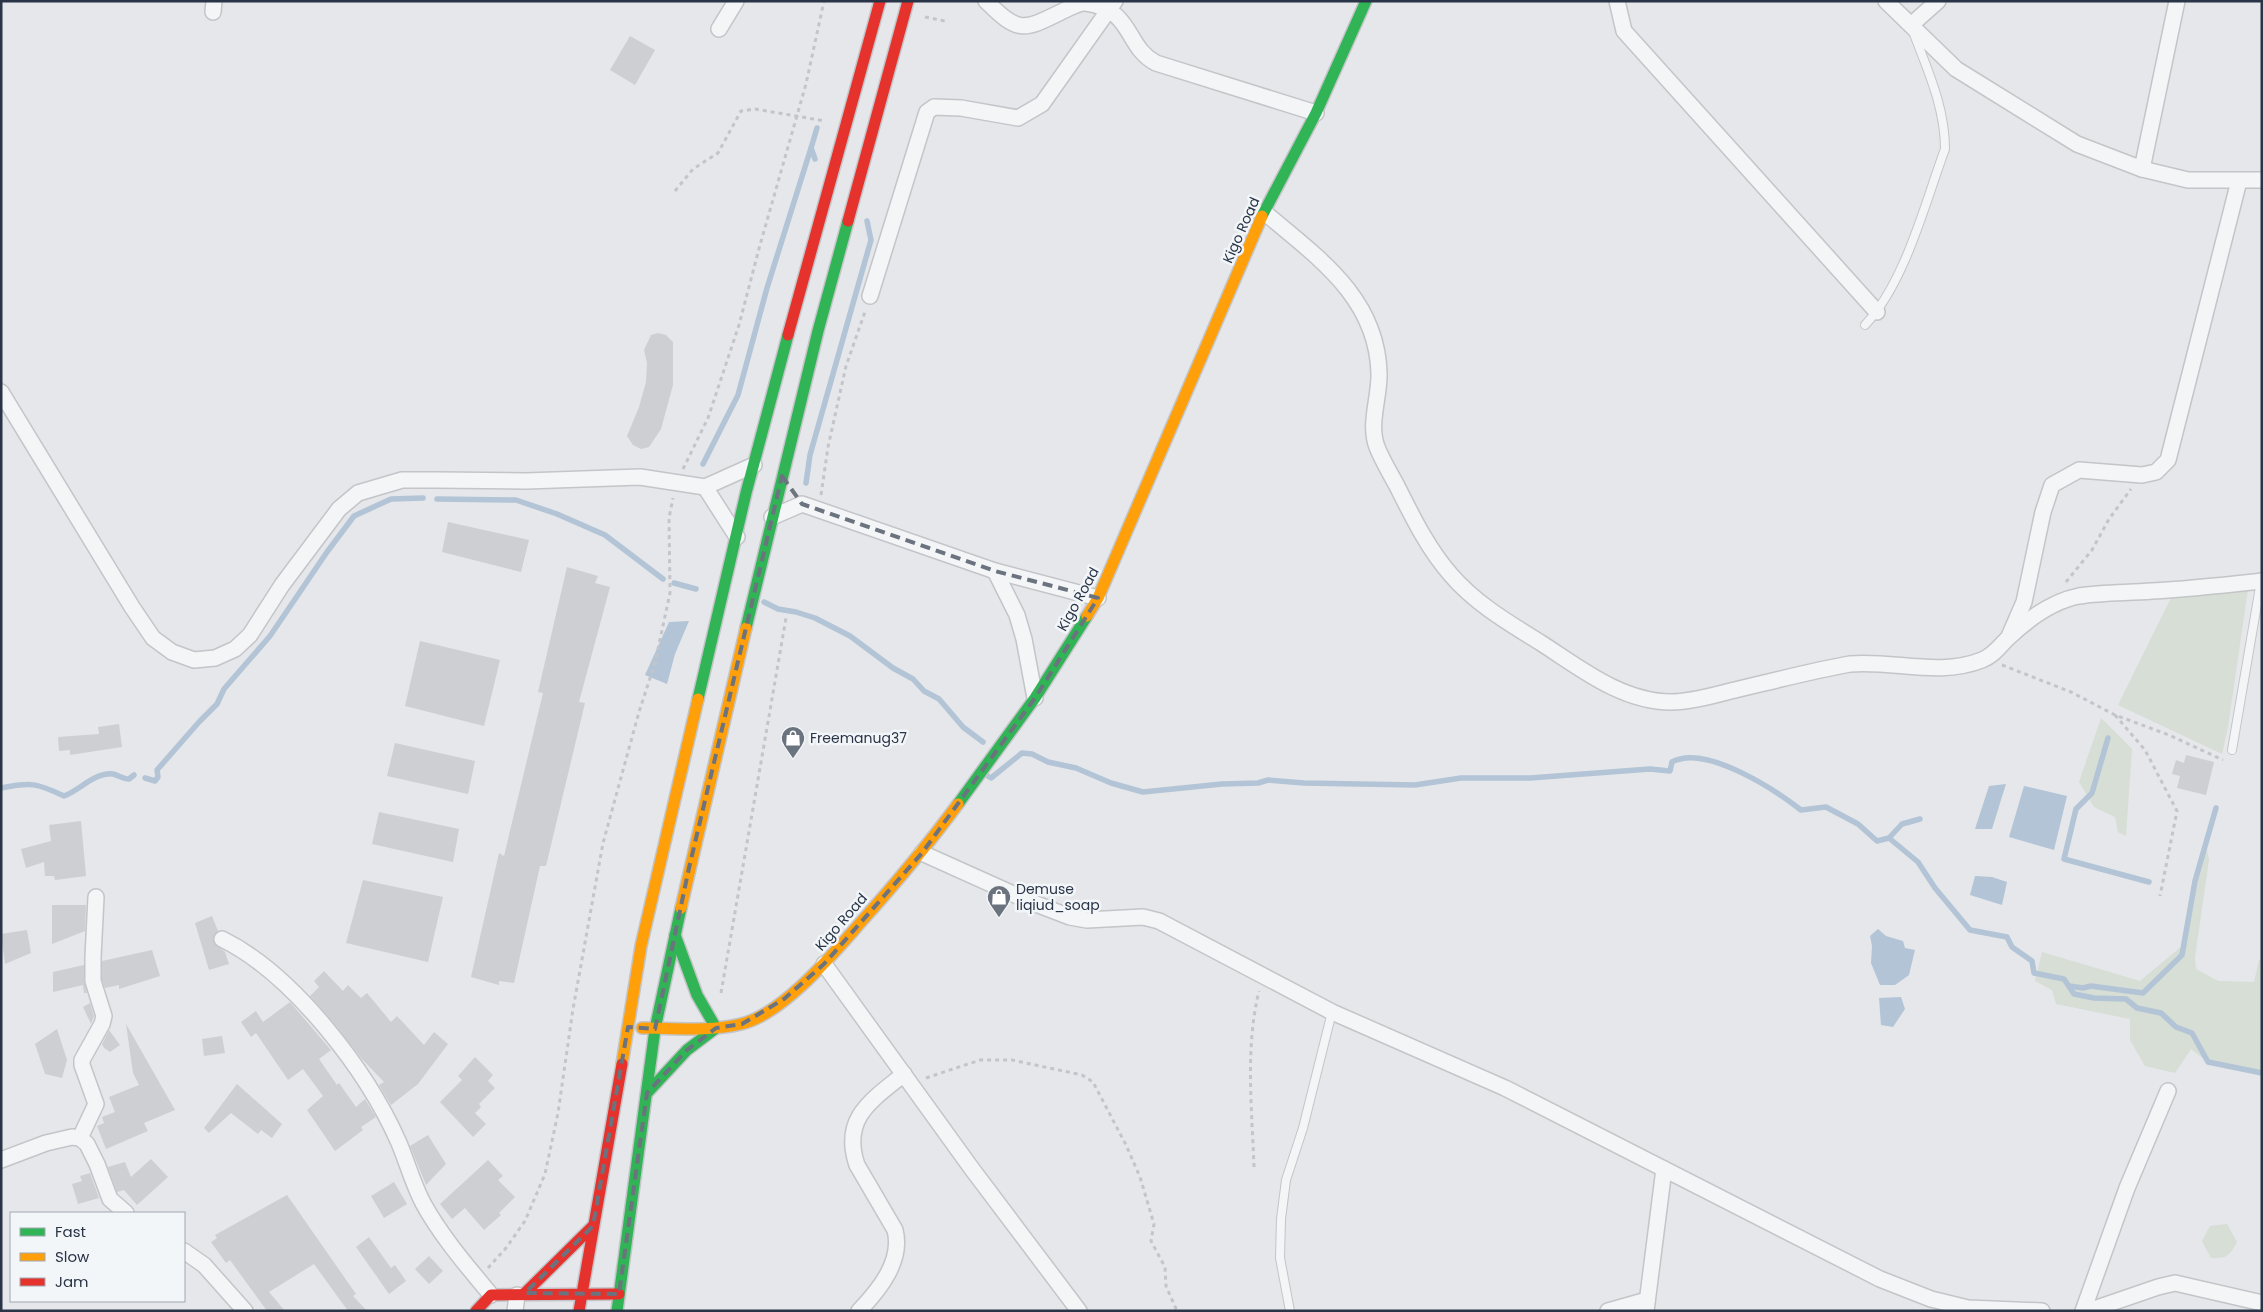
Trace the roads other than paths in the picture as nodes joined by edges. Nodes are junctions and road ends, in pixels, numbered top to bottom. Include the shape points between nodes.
1 (736, 1) edge
2 (880, 1) edge
3 (908, 1) edge
4 (986, 1) edge
5 (1366, 1) edge
6 (1617, 1) edge
7 (1886, 1) edge
8 (1938, 1) edge
9 (2177, 1) edge
10 (1113, 6) edge
11 (1911, 25) junction
12 (720, 29) dead end
13 (1316, 113) junction
14 (2142, 169) junction
15 (2262, 180) edge
16 (2238, 181) junction
17 (1264, 212) junction
18 (870, 296) road end
19 (1877, 312) junction
20 (1864, 325) dead end
21 (1, 392) edge
22 (754, 464) junction
23 (782, 476) junction
24 (705, 487) junction
25 (802, 504) junction
26 (772, 517) junction
27 (737, 536) junction
28 (996, 571) junction
29 (2261, 581) edge
30 (1098, 598) junction
31 (2008, 638) junction
32 (1035, 698) junction
33 (2232, 750) road end
34 (922, 853) junction
35 (96, 898) dead end
36 (675, 934) junction
37 (222, 939) dead end
38 (824, 964) junction
39 (1332, 1012) junction
40 (628, 1027) junction
41 (716, 1028) junction
42 (655, 1029) junction
43 (908, 1080) junction
44 (2168, 1091) dead end
45 (647, 1093) junction
46 (80, 1138) junction
47 (1, 1160) edge
48 (1664, 1169) junction
49 (125, 1212) edge
50 (592, 1226) junction
51 (185, 1252) edge
52 (521, 1294) junction
53 (582, 1294) junction
54 (619, 1294) junction
55 (491, 1295) junction
56 (2262, 1303) edge
57 (1647, 1305) edge
58 (522, 1308) edge
59 (244, 1311) edge
60 (476, 1311) edge
61 (579, 1311) edge
62 (617, 1311) edge
63 (859, 1311) edge
64 (1079, 1311) edge
65 (1290, 1311) edge
66 (1608, 1311) edge
67 (2042, 1311) edge
68 (2083, 1311) edge
69 (2088, 1311) edge

1 - 12 street
2 - 22 main road
3 - 23 main road
4 - 10 street via 1010,23 1027,27 1082,2
5 - 13 main road, Kigo Road
6 - 19 street via 1624,31
7 - 11 street
8 - 11 street
9 - 14 street
10 - 13 street via 1146,57 1156,63
10 - 18 street via 1042,104 1018,118 960,108 934,107 928,112
11 - 14 street via 1956,69 2077,144
11 - 19 lane via 1937,95 1945,134 1944,148 1904,260
13 - 17 main road, Kigo Road
14 - 16 street via 2188,180
15 - 16 street
16 - 31 street via 2168,460 2156,472 2142,475 2079,470 2052,485 2024,602
17 - 30 main road, Kigo Road
17 - 31 street via 1327,266 1358,301 1367,317 1379,362 1380,388 1374,425 1376,446 1438,559 1484,607 1606,684 1650,701 1688,701 1850,664 1929,669 1965,664 1996,653
19 - 20 lane
21 - 24 street via 153,638 172,652 194,660 215,658 235,649 250,635 282,584 333,516 358,493 402,480 526,481 640,477
22 - 24 street
22 - 27 main road
23 - 25 street
23 - 26 main road
24 - 27 street
25 - 26 street
25 - 28 street
26 - 36 main road
27 - 40 main road via 641,946
28 - 30 street
28 - 32 street via 1017,615
29 - 31 street via 2078,596 2049,606
29 - 33 lane
30 - 32 main road, Kigo Road
32 - 34 main road, Kigo Road
34 - 38 main road, Kigo Road
34 - 39 street via 1070,917 1087,920 1143,917 1159,921
35 - 46 street via 93,981 104,1016 82,1060 96,1104
36 - 41 main road via 696,993
36 - 42 main road
37 - 55 street via 250,954 276,974 342,1049 398,1142 423,1202
38 - 41 main road, Kigo Road via 764,1014 742,1024
38 - 43 street
39 - 48 street via 1505,1088
39 - 65 lane via 1303,1128 1286,1180 1280,1258
40 - 42 main road, Kigo Road
40 - 50 main road
41 - 42 main road, Kigo Road
41 - 45 main road via 688,1050
42 - 45 main road
43 - 63 street via 867,1106 852,1132 857,1165 898,1240 896,1256 883,1283
43 - 64 street
44 - 68 street via 2127,1188
45 - 54 main road
46 - 47 street via 46,1143
46 - 49 street via 87,1144 97,1164 110,1199
48 - 57 street
48 - 67 street via 1880,1279 1931,1299 1968,1308
50 - 52 main road
50 - 53 main road
51 - 59 street via 204,1266
52 - 53 main road
52 - 55 main road
52 - 58 street
53 - 54 main road
53 - 61 main road
54 - 62 main road
55 - 60 main road
56 - 69 street via 2175,1283
57 - 66 street

